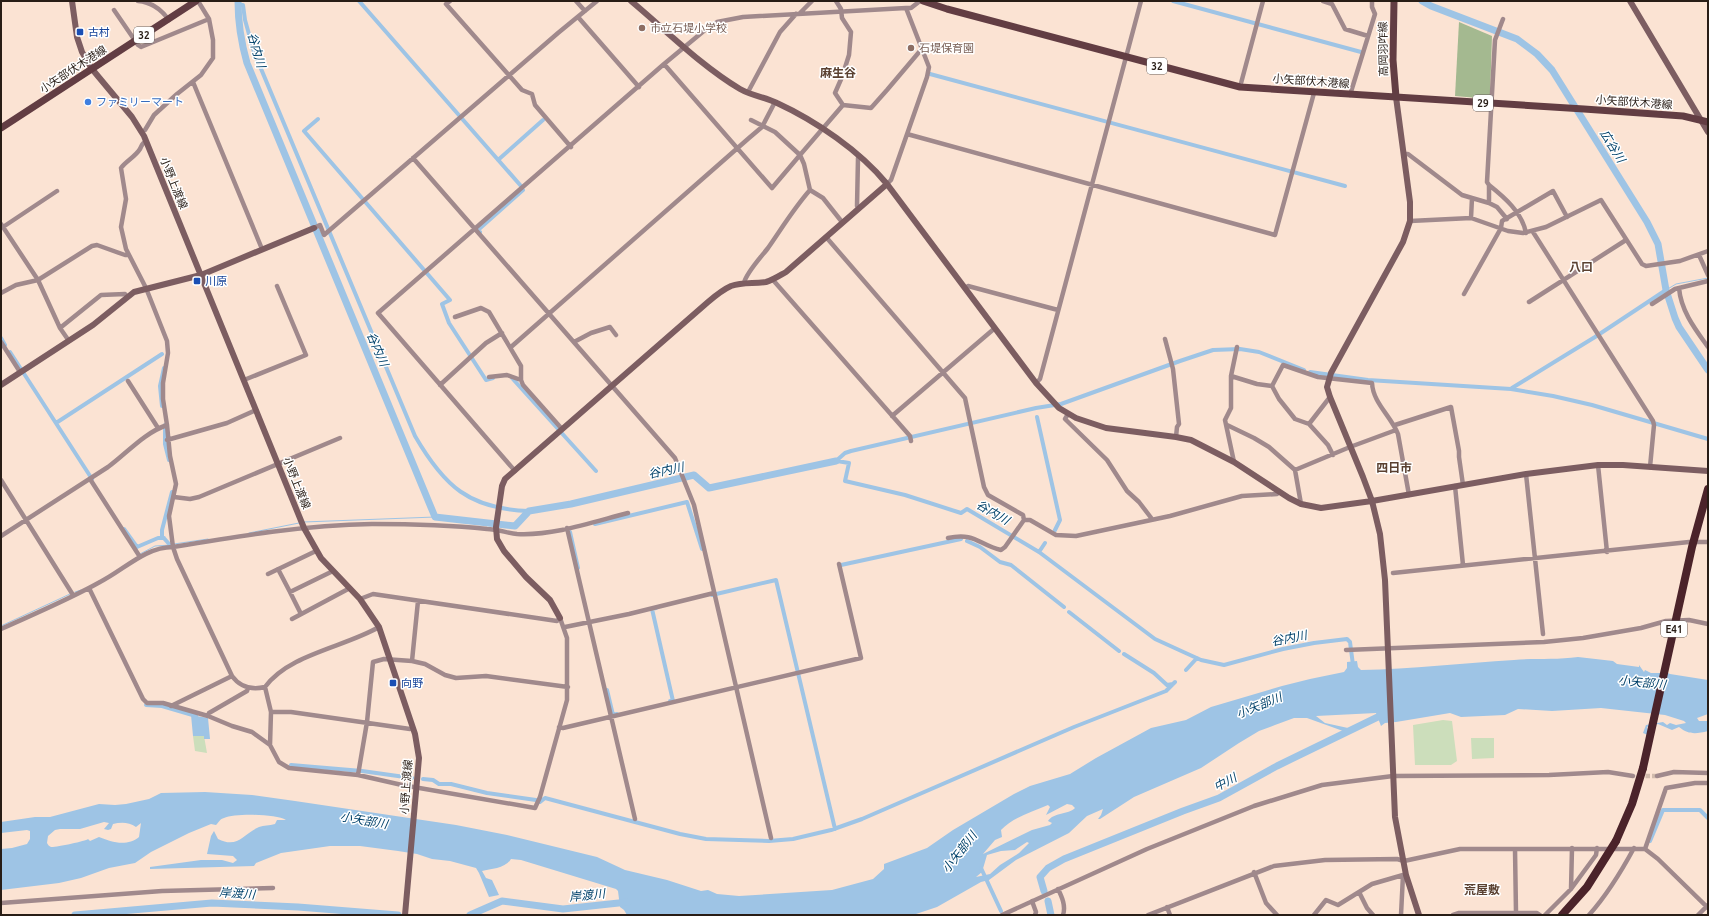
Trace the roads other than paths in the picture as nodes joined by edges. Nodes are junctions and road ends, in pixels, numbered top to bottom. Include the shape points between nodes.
1 (72, 1) edge
2 (138, 1) edge
3 (197, 1) edge
4 (450, 1) edge
5 (576, 1) edge
6 (597, 1) edge
7 (631, 1) edge
8 (812, 1) edge
9 (836, 1) edge
10 (920, 1) edge
11 (923, 1) edge
12 (1141, 1) edge
13 (1263, 1) edge
14 (1323, 1) edge
15 (1372, 1) edge
16 (1394, 1) edge
17 (1630, 1) edge
18 (1332, 2) edge
19 (906, 8) junction
20 (114, 10) dead end
21 (585, 11) junction
22 (842, 12) junction
23 (798, 14) junction
24 (578, 17) junction
25 (209, 19) junction
26 (1503, 19) dead end
27 (169, 20) junction
28 (1368, 36) junction
29 (135, 40) junction
30 (684, 48) junction
31 (923, 50) junction
32 (1126, 57) junction
33 (664, 64) junction
34 (92, 69) junction
35 (509, 75) junction
36 (193, 82) junction
37 (639, 87) junction
38 (1240, 88) junction
39 (748, 92) junction
40 (1314, 92) junction
41 (1350, 95) junction
42 (1396, 97) junction
43 (775, 102) junction
44 (1491, 104) junction
45 (843, 105) junction
46 (1700, 119) junction
47 (751, 120) dead end
48 (1708, 122) edge
49 (762, 127) junction
50 (1, 128) edge
51 (822, 130) junction
52 (142, 132) junction
53 (1708, 132) edge
54 (907, 134) junction
55 (146, 141) junction
56 (571, 146) junction
57 (737, 149) junction
58 (1404, 154) junction
59 (800, 155) junction
60 (860, 156) junction
61 (413, 158) junction
62 (887, 184) junction
63 (1092, 185) junction
64 (1489, 185) junction
65 (810, 190) junction
66 (57, 191) dead end
67 (1472, 198) junction
68 (1489, 203) junction
69 (859, 208) junction
70 (1516, 213) junction
71 (1567, 217) junction
72 (1471, 218) junction
73 (1507, 219) junction
74 (1410, 221) junction
75 (842, 222) junction
76 (2, 226) edge
77 (316, 227) joint
78 (1501, 228) junction
79 (475, 230) junction
80 (1532, 232) junction
81 (1526, 233) junction
82 (826, 237) junction
83 (1626, 240) junction
84 (262, 249) junction
85 (1708, 252) edge
86 (128, 255) junction
87 (1699, 255) junction
88 (201, 275) junction
89 (1708, 275) edge
90 (38, 280) junction
91 (773, 280) junction
92 (1563, 280) junction
93 (1708, 281) edge
94 (744, 283) junction
95 (277, 286) dead end
96 (146, 288) junction
97 (965, 288) junction
98 (1679, 288) junction
99 (1, 293) edge
100 (1464, 294) dead end
101 (127, 297) junction
102 (1529, 302) dead end
103 (1652, 304) dead end
104 (1058, 310) junction
105 (548, 313) junction
106 (455, 317) dead end
107 (60, 328) junction
108 (995, 328) junction
109 (502, 333) junction
110 (616, 335) dead end
111 (1165, 340) dead end
112 (69, 341) junction
113 (1, 342) edge
114 (574, 342) junction
115 (511, 347) junction
116 (1237, 347) dead end
117 (1708, 347) edge
118 (20, 372) junction
119 (943, 372) junction
120 (1231, 376) junction
121 (489, 377) dead end
122 (1330, 377) junction
123 (244, 380) junction
124 (521, 380) junction
125 (128, 381) dead end
126 (1036, 383) junction
127 (1, 385) edge
128 (440, 385) junction
129 (612, 386) junction
130 (1272, 386) junction
131 (1330, 397) junction
132 (256, 410) junction
133 (1068, 414) junction
134 (892, 416) junction
135 (167, 424) junction
136 (1309, 424) junction
137 (1226, 425) junction
138 (158, 428) junction
139 (1395, 428) junction
140 (562, 429) junction
141 (1176, 437) junction
142 (340, 438) dead end
143 (910, 438) dead end
144 (168, 440) junction
145 (1350, 447) junction
146 (1333, 455) junction
147 (1234, 462) junction
148 (279, 465) junction
149 (1598, 465) junction
150 (1650, 467) junction
151 (1295, 470) junction
152 (515, 471) junction
153 (1708, 471) edge
154 (1526, 474) junction
155 (90, 479) junction
156 (1, 480) edge
157 (1463, 485) junction
158 (1455, 486) junction
159 (1708, 490) edge
160 (1279, 491) junction
161 (1409, 494) junction
162 (174, 497) junction
163 (1372, 501) junction
164 (1301, 504) junction
165 (628, 513) dead end
166 (27, 519) junction
167 (1152, 519) junction
168 (1023, 522) junction
169 (496, 526) junction
170 (304, 528) junction
171 (567, 528) junction
172 (1, 536) edge
173 (948, 538) dead end
174 (1708, 542) edge
175 (173, 547) junction
176 (316, 551) junction
177 (1607, 552) junction
178 (139, 555) junction
179 (1535, 558) junction
180 (839, 564) dead end
181 (1463, 565) junction
182 (278, 569) junction
183 (333, 571) junction
184 (1392, 573) dead end
185 (268, 574) dead end
186 (89, 588) junction
187 (350, 588) junction
188 (290, 592) junction
189 (73, 593) junction
190 (714, 593) junction
191 (360, 599) junction
192 (418, 601) junction
193 (301, 614) junction
194 (560, 618) junction
195 (292, 619) dead end
196 (589, 622) junction
197 (1708, 624) edge
198 (379, 627) junction
199 (565, 628) junction
200 (1, 629) edge
201 (1543, 634) dead end
202 (1346, 650) dead end
203 (1388, 650) junction
204 (390, 660) junction
205 (412, 661) junction
206 (232, 676) junction
207 (265, 687) junction
208 (248, 688) junction
209 (568, 688) junction
210 (736, 688) junction
211 (171, 706) junction
212 (271, 712) junction
213 (208, 716) junction
214 (612, 717) junction
215 (366, 722) junction
216 (559, 728) junction
217 (410, 729) dead end
218 (270, 744) junction
219 (359, 772) junction
220 (1708, 773) edge
221 (1393, 774) junction
222 (1633, 776) tunnel mouth
223 (1657, 776) tunnel mouth
224 (1708, 784) edge
225 (417, 787) junction
226 (635, 819) dead end
227 (771, 838) dead end
228 (1572, 848) junction
229 (1597, 848) junction
230 (1634, 848) junction
231 (1516, 849) junction
232 (1645, 849) junction
233 (1404, 861) junction
234 (1254, 872) junction
235 (1404, 875) junction
236 (273, 888) dead end
237 (1058, 889) junction
238 (1571, 889) junction
239 (1359, 892) junction
240 (1032, 901) junction
241 (1, 903) edge
242 (1167, 907) junction
243 (1554, 907) junction
244 (1707, 907) edge
245 (1516, 913) junction
246 (405, 915) edge
247 (1002, 915) edge
248 (1035, 915) edge
249 (1063, 915) edge
250 (1148, 915) edge
251 (1170, 915) edge
252 (1277, 915) edge
253 (1314, 915) edge
254 (1373, 915) edge
255 (1401, 915) edge
256 (1419, 915) edge
257 (1453, 915) edge
258 (1540, 915) edge
259 (1545, 915) edge
260 (1562, 915) edge
261 (1589, 915) edge
262 (1698, 915) edge

1 - 34 street, 小野上渡線 via 77,37
2 - 27 street via 160,9
3 - 25 street
3 - 27 main road, 小矢部伏木港線 / 32
4 - 35 street via 446,4
5 - 21 street
6 - 21 street
7 - 30 street
8 - 23 street
9 - 22 street
10 - 19 street via 911,8
11 - 32 main road, 小矢部伏木港線 / 32
12 - 32 street
13 - 38 street
14 - 18 street
15 - 28 street via 1375,14
16 - 42 main road, 高岡羽咋線
17 - 46 street
18 - 28 street via 1346,30
19 - 22 street
19 - 31 street
20 - 29 street
21 - 24 street
22 - 23 street
22 - 45 street via 842,18 851,32 850,55 835,93
23 - 30 street via 743,17 717,22
23 - 39 street via 780,32
24 - 35 street
24 - 37 street
25 - 29 street via 142,47
25 - 36 street via 213,58 202,75
26 - 44 street via 1495,40
27 - 29 main road, 小矢部伏木港線 / 32
28 - 41 street
29 - 34 main road, 小矢部伏木港線 / 32
30 - 33 street
30 - 39 street via 720,76
31 - 45 street via 871,108
31 - 54 street via 929,67
32 - 38 main road, 小矢部伏木港線 / 32
32 - 63 street
33 - 37 street
33 - 57 street
34 - 50 main road, 小矢部伏木港線 / 32
34 - 52 street, 小野上渡線 via 115,94
35 - 56 street via 522,90 532,94 535,105
35 - 61 street
36 - 52 street via 154,115
36 - 84 street
37 - 56 street
38 - 40 main road, 小矢部伏木港線 / 32
39 - 43 street
40 - 41 main road, 小矢部伏木港線 / 32
40 - 63 street via 1275,234
41 - 42 main road, 小矢部伏木港線 / 32
42 - 44 main road, 小矢部伏木港線 / 29
42 - 58 street
43 - 49 street
43 - 51 street
44 - 46 main road, 小矢部伏木港線 / 29
44 - 64 street via 1487,182
45 - 51 street
46 - 48 main road, 小矢部伏木港線 / 29
46 - 53 street
47 - 49 street
49 - 57 street
49 - 59 street via 775,132
51 - 59 street
51 - 60 street
52 - 55 street, 小野上渡線
54 - 62 street via 891,180
54 - 63 street
55 - 86 street via 121,168 126,199 121,227
55 - 88 street, 小野上渡線
56 - 79 street
57 - 59 street via 772,188
57 - 105 street
58 - 67 street via 1408,154 1462,195
58 - 74 street
59 - 65 street
60 - 62 street
60 - 69 street via 857,206
61 - 77 street via 324,235 320,225
61 - 79 street
62 - 69 street
62 - 97 street
63 - 104 street
64 - 68 street
64 - 70 street via 1507,199
65 - 75 street via 823,198
65 - 94 street
66 - 76 street
67 - 68 street
67 - 72 street
68 - 73 street via 1497,207
69 - 75 street
70 - 71 street via 1553,191
70 - 73 street
70 - 81 street via 1521,218
71 - 80 street
71 - 83 street via 1601,200
72 - 74 street
72 - 78 street
73 - 78 street via 1502,221
74 - 122 street via 1403,242
75 - 82 street
76 - 90 street
77 - 84 street
78 - 81 street
78 - 100 street
79 - 105 street
79 - 128 street via 378,313
80 - 81 street
80 - 92 street
82 - 91 street
82 - 119 street
83 - 87 street via 1646,266 1680,261
83 - 92 street
84 - 88 street
85 - 87 street
86 - 90 street via 92,246
86 - 96 street
87 - 89 street
88 - 96 street
88 - 123 street, 小野上渡線
90 - 99 street via 16,285
90 - 107 street
91 - 94 street
91 - 134 street
92 - 102 street
92 - 150 street via 1653,421
93 - 98 street
94 - 129 street via 723,290
95 - 123 street via 306,355
96 - 101 street
96 - 135 street via 168,353 163,383
97 - 104 street via 968,286
97 - 108 street
98 - 103 street
98 - 117 street via 1687,317
101 - 107 street via 125,294 101,295
101 - 112 street
104 - 126 street via 1040,378
105 - 114 street
105 - 115 street
106 - 109 street via 485,308
107 - 112 street
108 - 119 street
108 - 126 street
109 - 115 street
109 - 128 street via 486,343
110 - 114 street via 610,328 591,333
111 - 141 street via 1172,364 1179,424
112 - 118 street
113 - 118 street
114 - 129 street
115 - 124 street via 521,366
116 - 120 street
118 - 127 street
119 - 134 street
119 - 168 street via 966,398 984,487 988,495 1023,515
120 - 130 street
120 - 137 street via 1231,408
121 - 124 street via 507,375
122 - 130 street via 1298,371 1283,365
122 - 131 street via 1327,387
122 - 139 street via 1372,383 1373,394
123 - 132 street, 小野上渡線
124 - 140 street
125 - 138 street
126 - 133 street via 1050,400
128 - 152 street
129 - 140 street
129 - 190 street via 675,458 694,505
130 - 136 street via 1295,419
131 - 136 street
131 - 145 street
132 - 144 street via 227,423
132 - 148 street, 小野上渡線
133 - 141 street via 1089,424 1106,428
133 - 167 street via 1065,419 1108,460 1127,491
134 - 143 street
135 - 138 street
135 - 144 street
136 - 146 street via 1328,445
137 - 147 street
137 - 151 street via 1269,447
138 - 155 street
139 - 145 street
139 - 157 street via 1451,407
139 - 161 street
140 - 152 street
141 - 147 street via 1203,445
142 - 148 street
144 - 162 street via 176,484
145 - 146 street
145 - 163 street
146 - 151 street
147 - 160 street
148 - 162 street via 199,497
148 - 170 street, 小野上渡線
149 - 150 street
149 - 154 street
149 - 177 street
150 - 153 street
151 - 164 street
152 - 169 street via 505,479 502,486
154 - 157 street
154 - 179 street
155 - 166 street
155 - 178 street
156 - 166 street
157 - 158 street
158 - 161 street
158 - 181 street
159 - 260 highway, E41, bridge via 1694,541 1643,768 1632,804 1616,840 1587,887
160 - 164 street
160 - 167 street via 1277,494 1242,496
161 - 163 street
162 - 175 street via 169,516
163 - 164 street via 1321,508
163 - 203 street via 1382,549
165 - 171 street
166 - 172 street
166 - 189 street
167 - 168 street via 1076,536 1056,535 1030,520
168 - 173 street via 1006,547 1001,550 964,536
169 - 170 street via 371,524
169 - 171 street via 517,534
169 - 194 street via 497,539 504,551 550,600
170 - 175 street
170 - 176 street, 小野上渡線
171 - 196 street
174 - 177 street
175 - 178 street
175 - 206 street via 176,560
176 - 182 street
176 - 183 street, 小野上渡線
177 - 179 street
178 - 186 street via 122,570
179 - 181 street
179 - 201 street
180 - 210 street via 861,658
181 - 184 street
182 - 185 street
182 - 188 street
183 - 187 street, 小野上渡線
183 - 188 street
186 - 189 street
186 - 211 street via 143,699 147,703
187 - 191 street, 小野上渡線
187 - 193 street
188 - 193 street
189 - 200 street
190 - 196 street
190 - 210 street
191 - 192 street via 373,594
191 - 198 street, 小野上渡線
192 - 194 street via 557,621
192 - 205 street
193 - 195 street
194 - 199 street
196 - 199 street
196 - 214 street
197 - 203 street via 1689,620 1666,621 1583,638
198 - 204 street, 小野上渡線
198 - 207 street via 300,660
199 - 209 street
202 - 203 street
203 - 221 street
204 - 205 street
204 - 215 street via 373,662
204 - 225 street, 小野上渡線 via 415,734 419,758
205 - 209 street via 456,678 486,676
206 - 208 street via 236,683
206 - 211 street
207 - 208 street
207 - 212 street
208 - 213 street
209 - 216 street
210 - 214 street
210 - 227 street
211 - 213 street
212 - 215 street via 291,712
212 - 218 street
213 - 218 street via 252,732
214 - 216 street
214 - 226 street
215 - 217 street
215 - 219 street
216 - 225 street via 535,808
218 - 219 street via 279,762 289,768
219 - 225 street
220 - 223 street via 1674,772
221 - 222 street via 1549,775 1608,772
221 - 233 street via 1395,817
221 - 237 street via 1322,785 1254,806 1147,849
224 - 232 street via 1695,782 1666,788
225 - 246 street, 小野上渡線
228 - 229 street
228 - 231 street
228 - 238 street
229 - 230 street
229 - 238 street via 1596,854
230 - 232 street
230 - 261 street via 1600,904
231 - 233 street via 1460,849
231 - 245 street
232 - 244 street
233 - 234 street via 1325,860 1274,866
233 - 235 street
234 - 242 street
234 - 252 street via 1266,903
235 - 239 street via 1372,884
235 - 255 street
235 - 256 street
236 - 241 street via 162,890
237 - 240 street
237 - 249 street via 1063,899
238 - 243 street
239 - 253 street via 1338,906 1326,900
239 - 254 street
240 - 247 street
240 - 248 street
242 - 250 street
242 - 251 street
243 - 259 street
243 - 260 street
244 - 262 street
245 - 257 street
245 - 258 street

